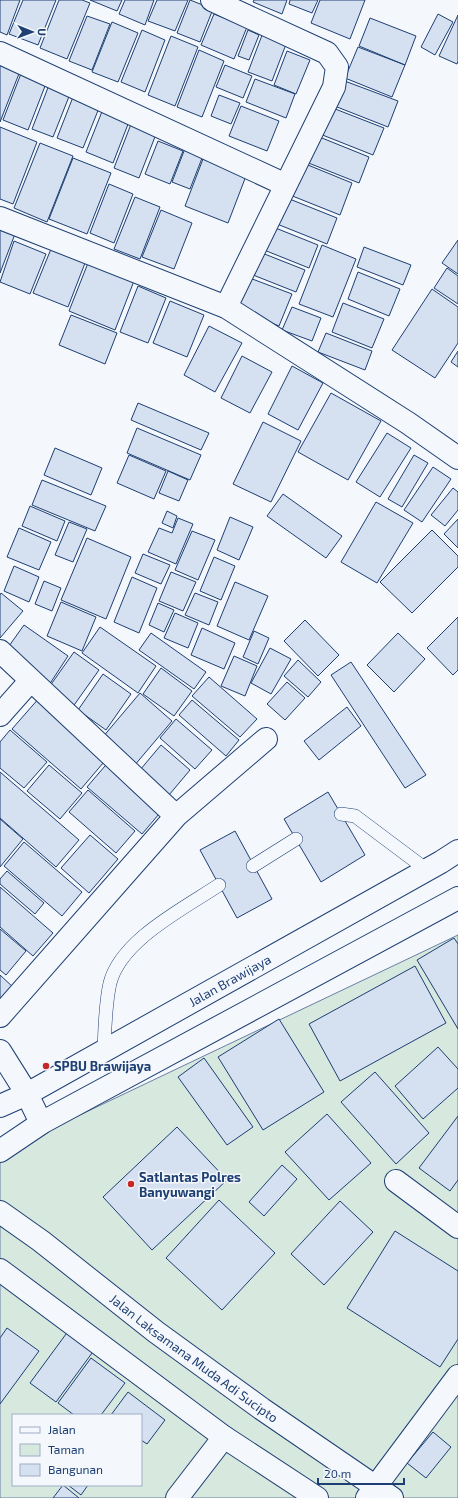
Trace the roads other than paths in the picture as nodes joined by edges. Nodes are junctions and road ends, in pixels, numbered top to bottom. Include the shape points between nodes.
1 (212, 0) edge
2 (0, 53) edge
3 (286, 185) junction
4 (0, 218) edge
5 (226, 307) junction
6 (458, 458) edge
7 (0, 651) edge
8 (31, 680) junction
9 (0, 715) edge
10 (266, 739) dead end
11 (341, 814) dead end
12 (176, 816) junction
13 (296, 839) dead end
14 (458, 851) edge
15 (254, 866) dead end
16 (427, 870) junction
17 (219, 885) dead end
18 (458, 898) edge
19 (0, 1016) edge
20 (104, 1050) junction
21 (0, 1051) edge
22 (27, 1094) junction
23 (0, 1106) edge
24 (41, 1123) junction
25 (0, 1151) edge
26 (396, 1181) dead end
27 (0, 1212) edge
28 (458, 1227) edge
29 (0, 1270) edge
30 (458, 1376) edge
31 (224, 1437) junction
32 (379, 1494) edge
33 (177, 1498) edge
34 (317, 1498) edge

1 - 3 main road via 327,53 337,67 334,87
2 - 3 main road
3 - 5 main road
4 - 5 main road
5 - 6 main road via 408,423
7 - 8 main road
8 - 9 main road
8 - 12 main road
10 - 12 main road
11 - 16 lane via 355,816
12 - 19 main road
13 - 15 lane
14 - 16 main road, Jalan Brawijaya
16 - 20 main road, Jalan Brawijaya
17 - 20 lane via 142,937 119,961 110,983
18 - 24 main road
20 - 22 main road, Jalan Brawijaya
21 - 22 main road
22 - 23 main road, Jalan Brawijaya
22 - 24 main road
24 - 25 main road
26 - 28 main road
27 - 32 main road, Jalan Laksamana Muda Adi Sucipto via 41,1241 156,1332
29 - 31 main road
30 - 32 main road
31 - 33 main road
31 - 34 main road

